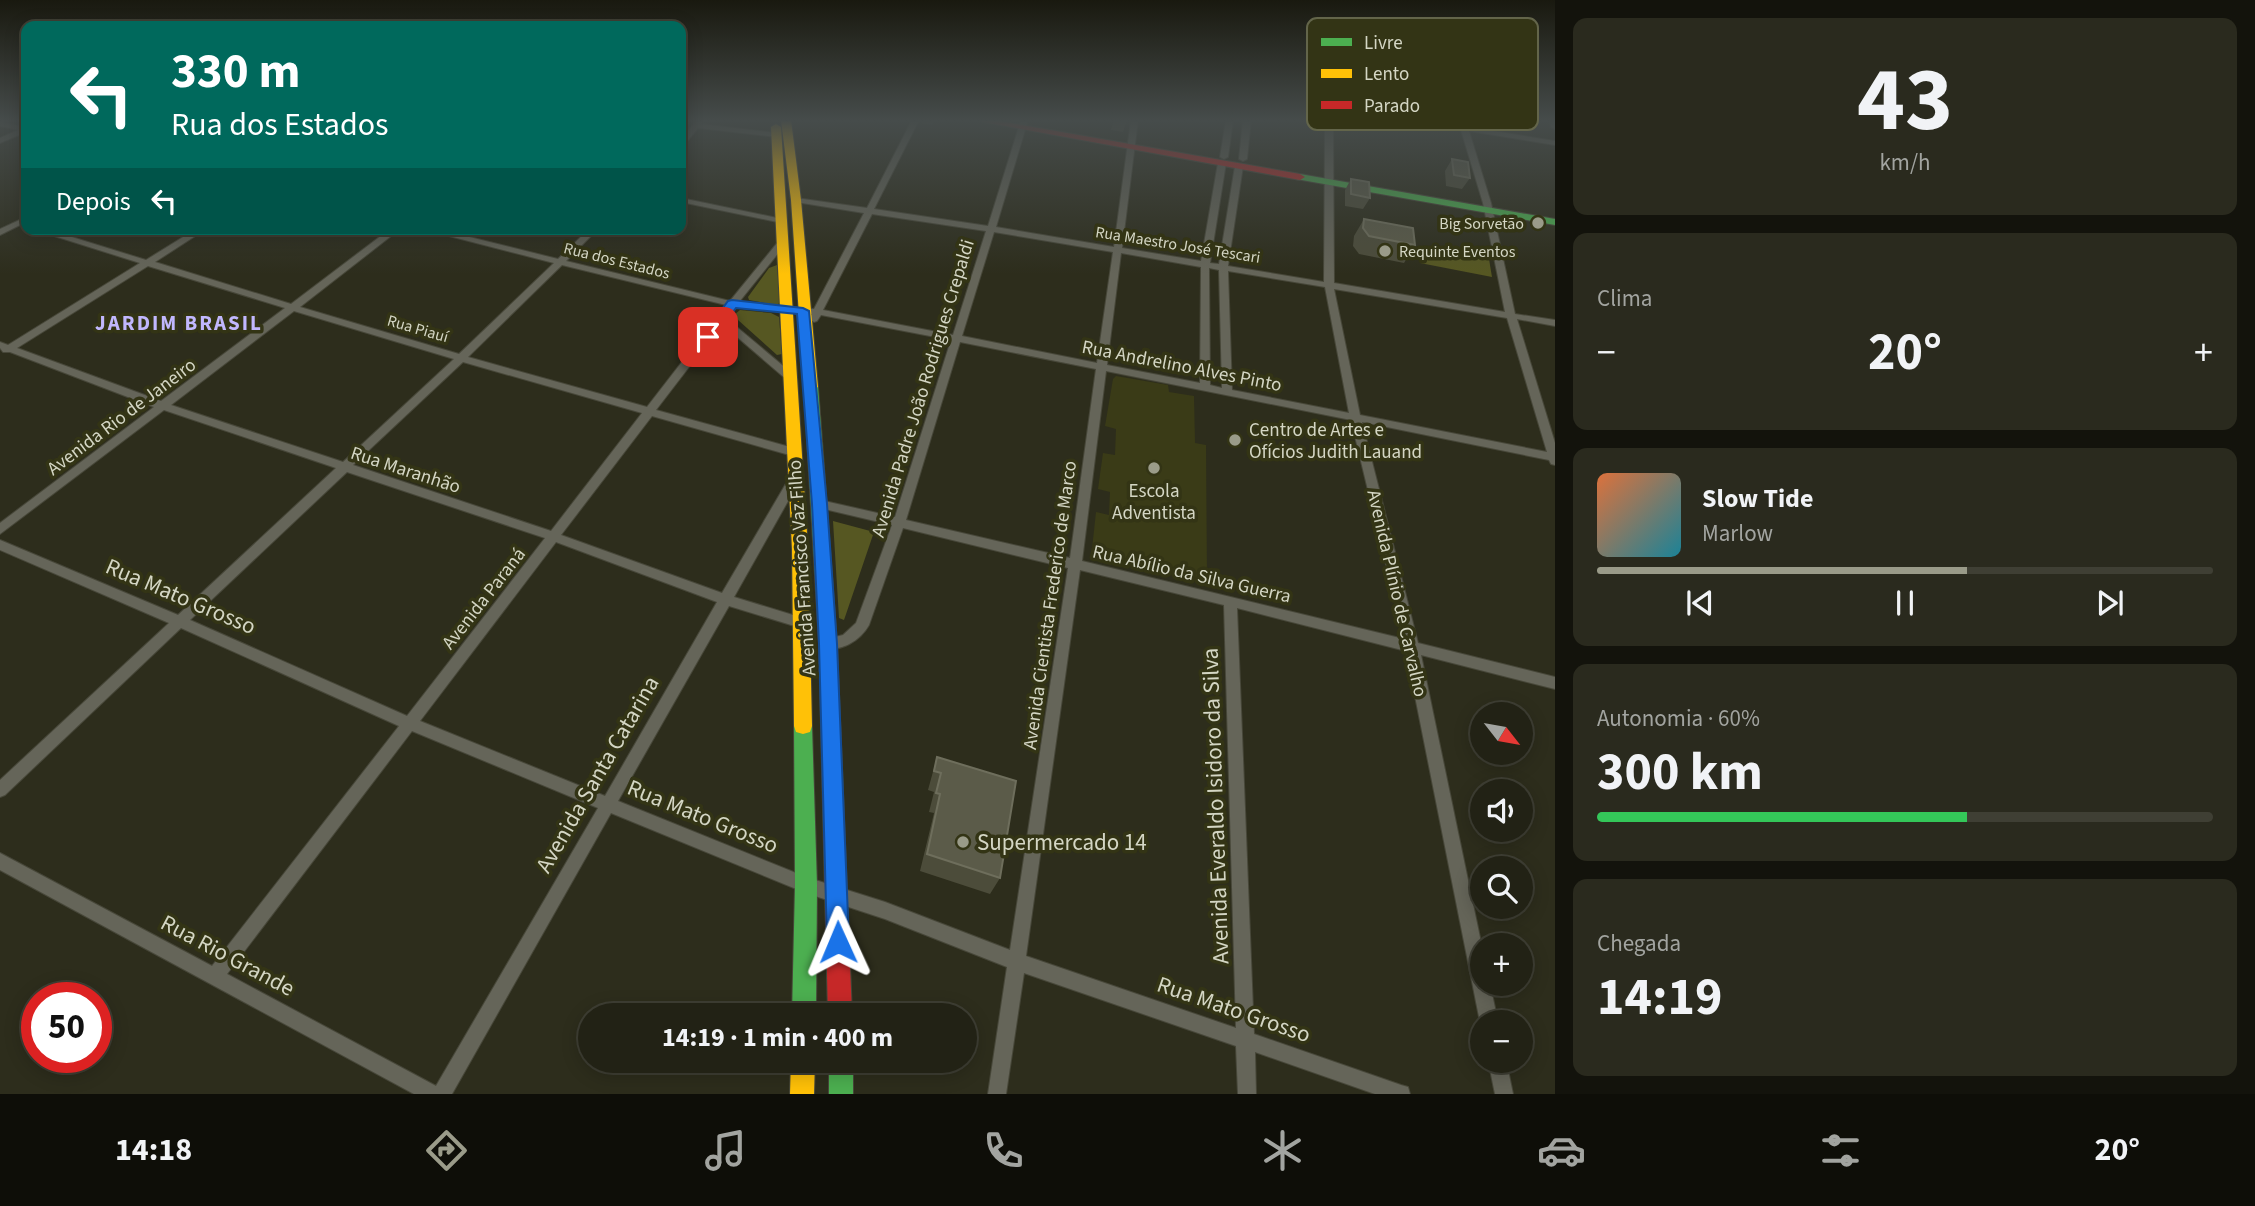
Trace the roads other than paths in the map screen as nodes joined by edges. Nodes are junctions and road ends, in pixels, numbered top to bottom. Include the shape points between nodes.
1 (779, 171) edge
2 (792, 171) edge
3 (891, 171) edge
4 (1007, 171) edge
5 (1127, 171) edge
6 (1221, 171) edge
7 (1240, 171) edge
8 (1286, 171) edge
9 (1330, 171) edge
10 (1477, 171) edge
11 (1330, 179) junction
12 (796, 200) junction
13 (686, 201) edge
14 (1487, 206) junction
15 (871, 212) junction
16 (1555, 215) edge
17 (0, 219) edge
18 (21, 222) edge
19 (782, 222) junction
20 (1555, 222) edge
21 (16, 224) junction
22 (21, 226) edge
23 (990, 229) junction
24 (0, 232) edge
25 (57, 235) edge
26 (192, 235) edge
27 (388, 235) edge
28 (450, 235) edge
29 (588, 235) edge
30 (782, 244) junction
31 (1119, 250) junction
32 (150, 261) junction
33 (560, 262) junction
34 (1205, 265) junction
35 (1223, 268) junction
36 (1329, 285) junction
37 (732, 304) junction
38 (292, 308) junction
39 (807, 309) junction
40 (1511, 316) junction
41 (722, 319) junction
42 (1555, 323) edge
43 (955, 338) junction
44 (3, 349) edge
45 (462, 357) junction
46 (1102, 368) junction
47 (790, 377) junction
48 (1205, 386) junction
49 (1227, 390) junction
50 (163, 406) junction
51 (651, 412) junction
52 (1355, 416) junction
53 (793, 452) junction
54 (1554, 459) edge
55 (345, 467) junction
56 (794, 478) junction
57 (820, 504) junction
58 (899, 522) junction
59 (0, 529) edge
60 (555, 537) junction
61 (0, 545) edge
62 (1075, 565) junction
63 (724, 598) junction
64 (1230, 601) junction
65 (180, 622) junction
66 (802, 623) junction
67 (828, 644) junction
68 (1412, 646) junction
69 (1555, 683) edge
70 (408, 723) junction
71 (0, 790) edge
72 (607, 803) junction
73 (0, 861) edge
74 (806, 885) junction
75 (837, 893) junction
76 (1015, 961) junction
77 (215, 976) junction
78 (804, 1003) edge
79 (840, 1003) edge
80 (1487, 1010) edge
81 (1246, 1038) junction
82 (803, 1073) edge
83 (841, 1073) edge
84 (1500, 1073) edge
85 (433, 1094) edge
86 (442, 1094) edge
87 (802, 1094) edge
88 (841, 1094) edge
89 (997, 1094) edge
90 (1247, 1094) edge
91 (1401, 1094) edge
92 (1504, 1094) edge

1 - 19 main road, Avenida Francisco Vaz Filho
2 - 12 main road, Avenida Francisco Vaz Filho
3 - 15 street
4 - 23 street, Avenida Padre João Rodrigues Crepaldi
5 - 31 street, Avenida Cientista Frederico de Marco
6 - 34 street
7 - 35 street
8 - 11 main road
9 - 11 street, Avenida Plínio de Carvalho
10 - 14 street
11 - 14 main road
11 - 36 street, Avenida Plínio de Carvalho
12 - 15 street, Rua Maestro José Tescari
12 - 39 main road, Avenida Francisco Vaz Filho
13 - 19 street
14 - 16 main road
14 - 20 main road
14 - 40 street
15 - 23 street, Rua Maestro José Tescari
15 - 39 street
17 - 21 street
18 - 21 street
19 - 30 main road, Avenida Francisco Vaz Filho
21 - 22 street
21 - 24 street
23 - 31 street, Rua Maestro José Tescari
23 - 43 street, Avenida Padre João Rodrigues Crepaldi
25 - 32 street, Rua Piauí
26 - 32 street
27 - 38 street, Avenida Rio de Janeiro
28 - 33 street, Rua dos Estados
29 - 33 street
30 - 37 street, Avenida Paraná
30 - 39 main road, Avenida Francisco Vaz Filho
31 - 34 street, Rua Maestro José Tescari
31 - 46 street, Avenida Cientista Frederico de Marco
32 - 38 street, Rua Piauí
32 - 44 street
33 - 37 street, Rua dos Estados
33 - 45 street
34 - 35 street, Rua Maestro José Tescari
34 - 48 street
35 - 36 street, Rua Maestro José Tescari
35 - 49 street
36 - 40 street, Rua Maestro José Tescari
36 - 52 street, Avenida Plínio de Carvalho
37 - 39 street, Rua dos Estados
37 - 41 street, Avenida Paraná
38 - 45 street, Rua Piauí
38 - 50 street, Avenida Rio de Janeiro
39 - 43 street, Rua Andrelino Alves Pinto
39 - 47 main road, Avenida Francisco Vaz Filho
39 - 57 main road, Avenida Francisco Vaz Filho via 804,336
40 - 42 street, Rua Maestro José Tescari
40 - 54 street
41 - 47 street
41 - 51 street, Avenida Paraná
43 - 46 street, Rua Andrelino Alves Pinto
43 - 58 street, Avenida Padre João Rodrigues Crepaldi
44 - 50 street, Rua Maranhão
45 - 51 street, Rua Piauí
45 - 55 street
46 - 48 street, Rua Andrelino Alves Pinto
46 - 62 street, Avenida Cientista Frederico de Marco
47 - 53 main road, Avenida Francisco Vaz Filho
48 - 49 street, Rua Andrelino Alves Pinto
49 - 52 street, Rua Andrelino Alves Pinto
50 - 55 street, Rua Maranhão
50 - 59 street, Avenida Rio de Janeiro
51 - 53 street, Rua Piauí
51 - 60 street, Avenida Paraná
52 - 54 street, Rua Andrelino Alves Pinto
52 - 68 street, Avenida Plínio de Carvalho
53 - 56 main road, Avenida Francisco Vaz Filho
55 - 60 street, Rua Maranhão
55 - 65 street
56 - 63 street, Avenida Santa Catarina
56 - 66 main road, Avenida Francisco Vaz Filho
57 - 58 street, Rua Abílio da Silva Guerra
57 - 67 main road, Avenida Francisco Vaz Filho
58 - 62 street, Rua Abílio da Silva Guerra
58 - 67 street, Avenida Padre João Rodrigues Crepaldi via 857,634
60 - 63 street, Rua Maranhão
60 - 70 street, Avenida Paraná
61 - 65 street, Rua Mato Grosso
62 - 64 street, Rua Abílio da Silva Guerra
62 - 76 street, Avenida Cientista Frederico de Marco
63 - 66 street, Rua Maranhão
63 - 72 street, Avenida Santa Catarina
64 - 68 street, Rua Abílio da Silva Guerra
64 - 81 street, Avenida Everaldo Isidoro da Silva
65 - 70 street, Rua Mato Grosso
65 - 71 street
66 - 74 main road, Avenida Francisco Vaz Filho
67 - 75 main road, Avenida Francisco Vaz Filho
68 - 69 street, Rua Abílio da Silva Guerra
68 - 80 street, Avenida Plínio de Carvalho
70 - 72 street, Rua Mato Grosso
70 - 77 street, Avenida Paraná
72 - 74 street, Rua Mato Grosso
72 - 86 street, Avenida Santa Catarina
73 - 77 street, Rua Rio Grande
74 - 75 street, Rua Mato Grosso
74 - 78 main road, Avenida Francisco Vaz Filho
75 - 76 street, Rua Mato Grosso
75 - 79 main road, Avenida Francisco Vaz Filho
76 - 81 street, Rua Mato Grosso
76 - 89 street, Avenida Cientista Frederico de Marco
77 - 85 street, Rua Rio Grande
81 - 90 street, Avenida Everaldo Isidoro da Silva
81 - 91 street, Rua Mato Grosso
82 - 87 main road
83 - 88 main road
84 - 92 street

